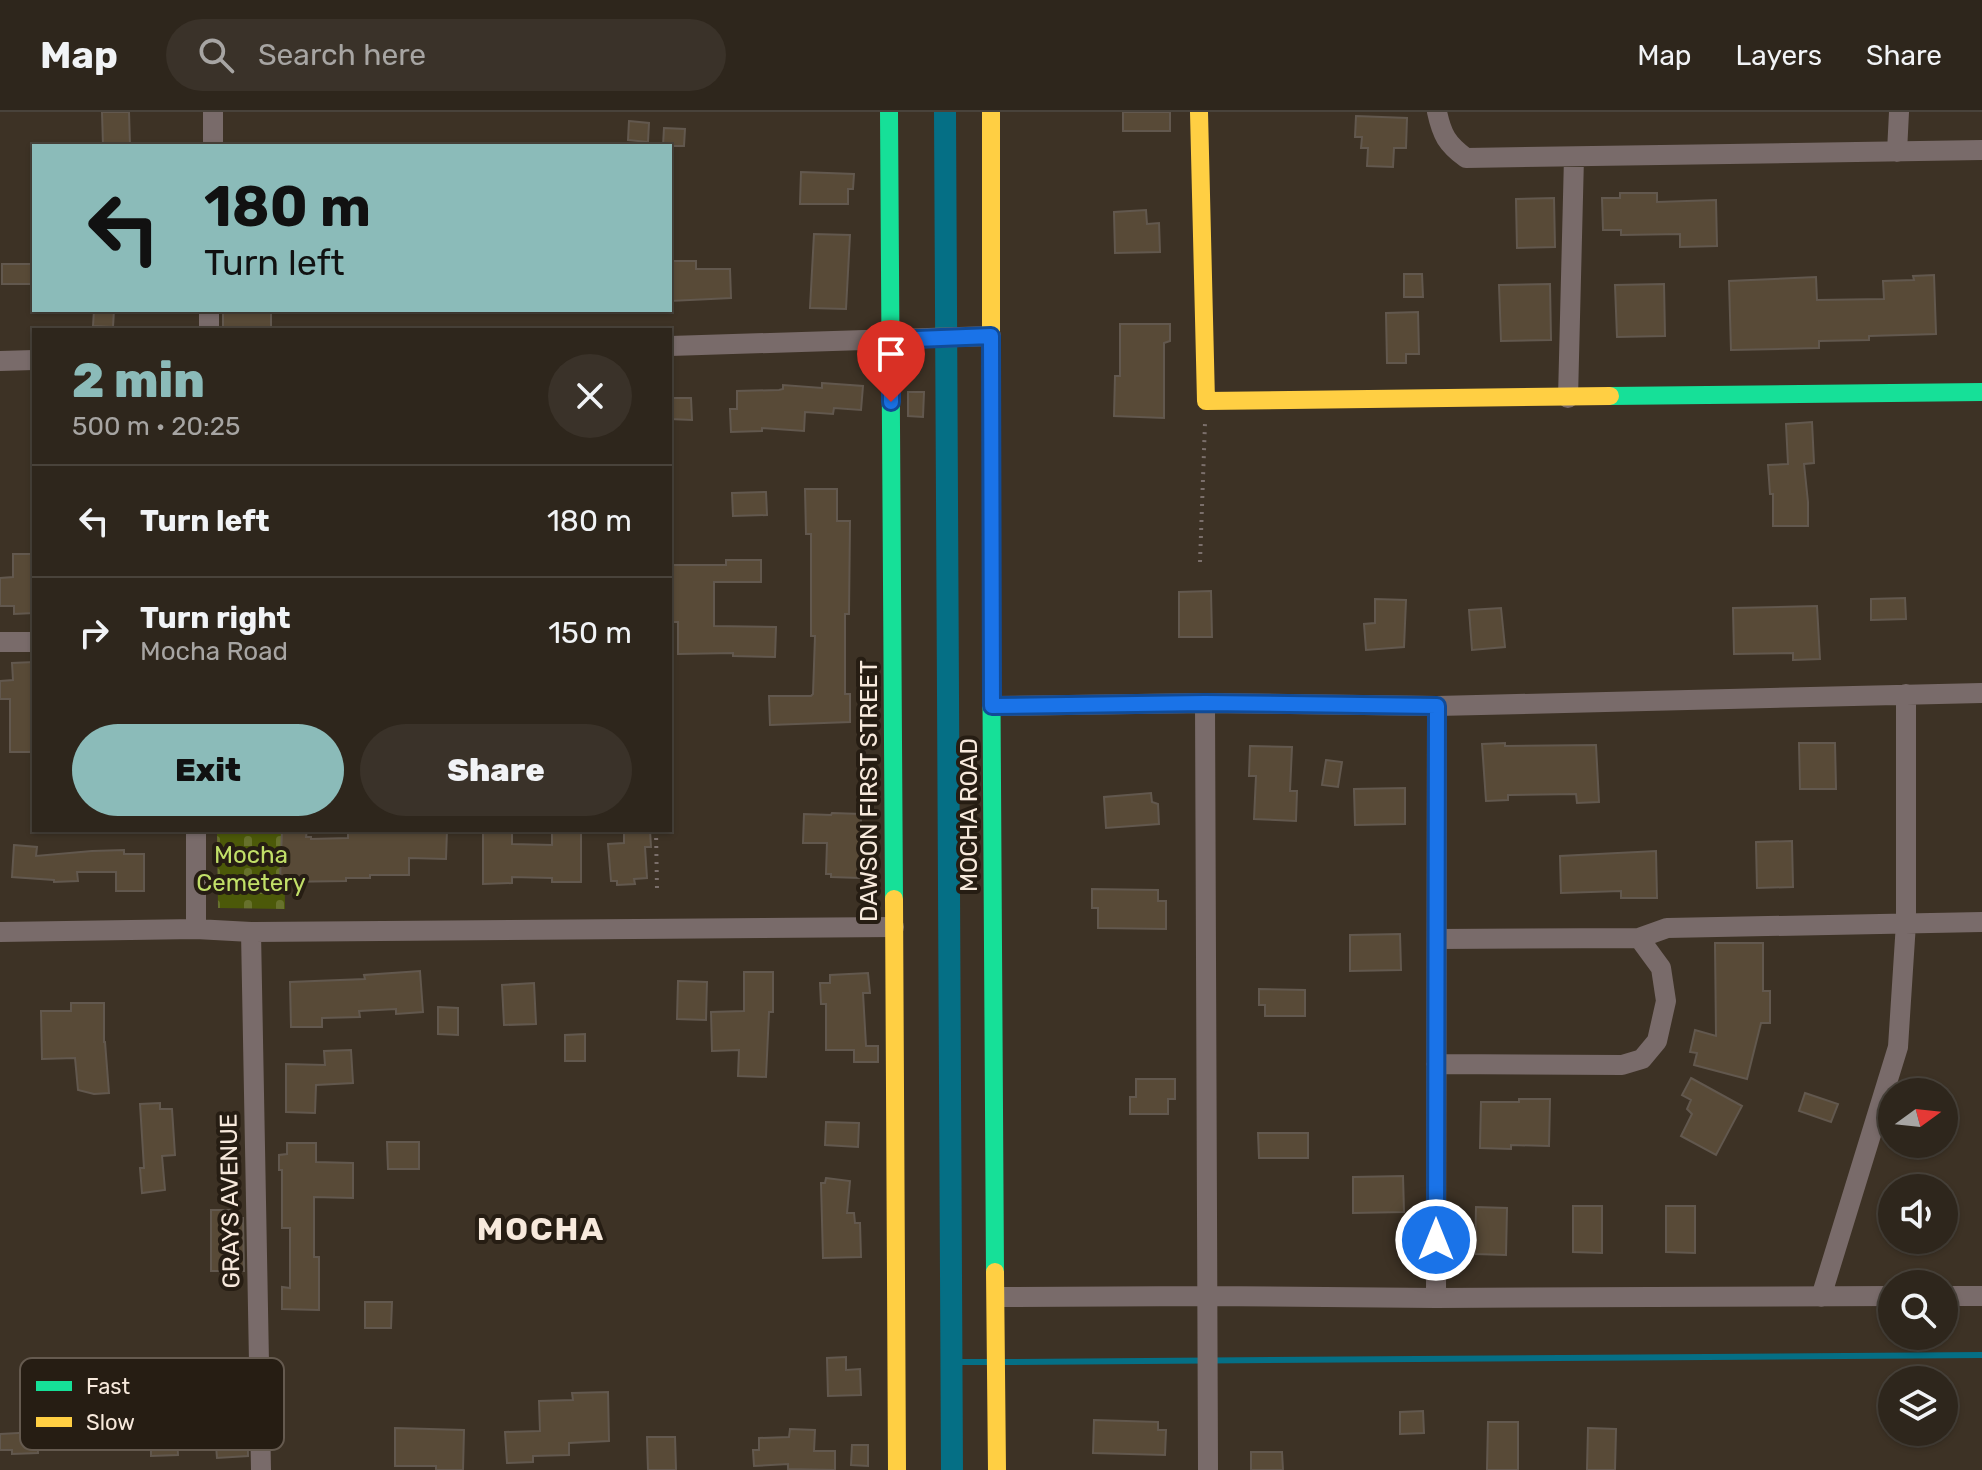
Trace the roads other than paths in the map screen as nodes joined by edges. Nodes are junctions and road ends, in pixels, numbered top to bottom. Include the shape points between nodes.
1 (213, 112) edge
2 (889, 112) edge
3 (991, 112) edge
4 (1199, 112) edge
5 (1437, 112) edge
6 (1899, 112) edge
7 (213, 144) edge
8 (1982, 150) edge
9 (1897, 152) junction
10 (1574, 157) junction
11 (991, 336) junction
12 (891, 340) junction
13 (672, 346) edge
14 (32, 360) edge
15 (0, 361) edge
16 (1982, 392) edge
17 (1568, 398) junction
18 (0, 642) edge
19 (32, 642) edge
20 (1982, 693) edge
21 (1906, 694) junction
22 (1205, 703) junction
23 (992, 706) junction
24 (1437, 706) junction
25 (196, 832) edge
26 (1982, 922) edge
27 (1906, 923) junction
28 (894, 927) junction
29 (196, 929) junction
30 (0, 932) edge
31 (251, 932) junction
32 (1639, 938) junction
33 (1437, 939) junction
34 (1436, 1064) junction
35 (1207, 1296) junction
36 (1878, 1296) edge
37 (1958, 1296) edge
38 (1982, 1296) edge
39 (997, 1297) junction
40 (1821, 1297) junction
41 (1436, 1298) junction
42 (259, 1358) edge
43 (261, 1450) edge
44 (261, 1470) edge
45 (897, 1470) edge
46 (997, 1470) edge
47 (1208, 1470) edge

1 - 7 street
2 - 12 street, DAWSON FIRST STREET
3 - 11 street, MOCHA ROAD
4 - 17 street via 1206,401
5 - 10 street via 1441,131 1466,158
6 - 9 street
8 - 9 street
9 - 10 street
10 - 17 street
11 - 12 street
11 - 23 street, MOCHA ROAD
12 - 13 street
12 - 28 street, DAWSON FIRST STREET
14 - 15 street
16 - 17 street
18 - 19 street
20 - 21 street
21 - 24 street
21 - 27 street
22 - 23 street
22 - 24 street
22 - 35 street
23 - 39 street, MOCHA ROAD
24 - 33 street
25 - 29 street
26 - 27 street
27 - 32 street via 1667,928
27 - 40 street via 1898,1047
28 - 31 street
28 - 45 street, DAWSON FIRST STREET
29 - 30 street
29 - 31 street
31 - 42 street, GRAYS AVENUE
32 - 33 street
32 - 34 street via 1661,968 1666,1001 1657,1041 1642,1059 1622,1065
33 - 34 street
34 - 41 street
35 - 39 street
35 - 41 street
35 - 47 street
36 - 40 street
37 - 38 street
39 - 46 street, MOCHA ROAD
40 - 41 street
43 - 44 street, GRAYS AVENUE

